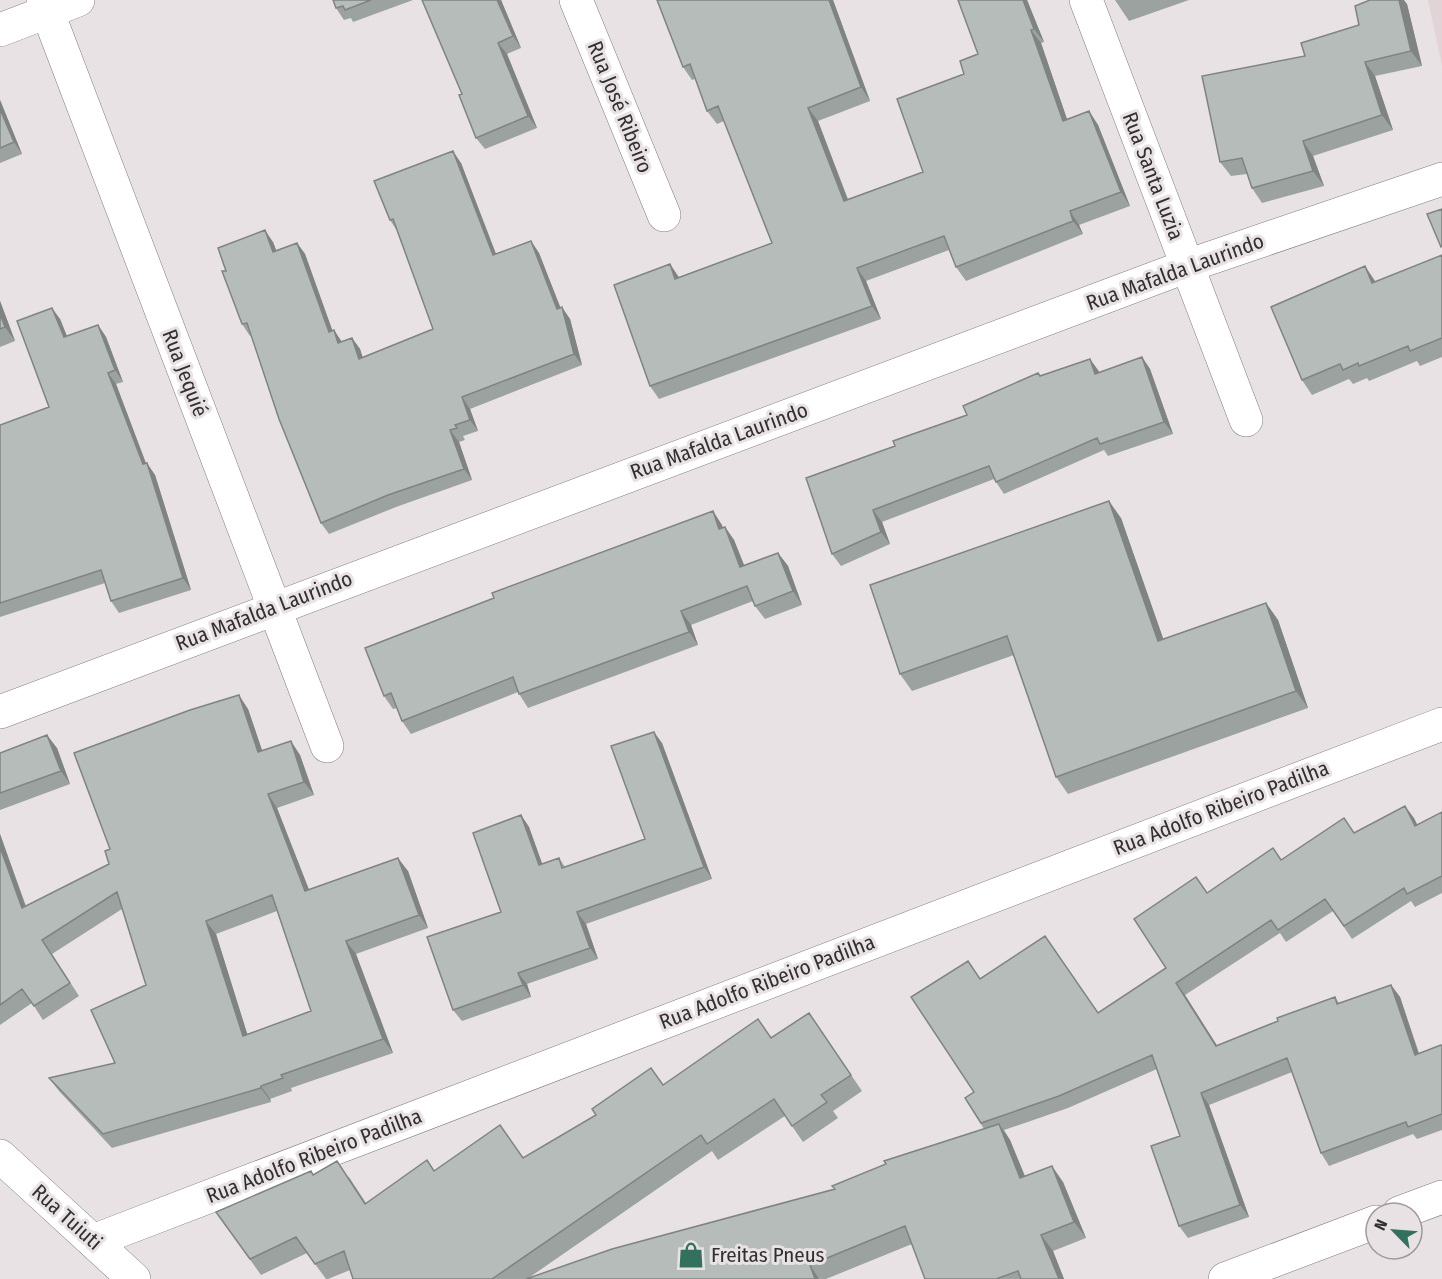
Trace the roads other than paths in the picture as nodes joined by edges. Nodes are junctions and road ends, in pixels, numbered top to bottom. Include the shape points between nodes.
1 (78, 0) edge
2 (576, 0) edge
3 (1086, 0) edge
4 (45, 6) edge
5 (0, 30) edge
6 (1442, 180) edge
7 (664, 215) dead end
8 (1187, 266) junction
9 (1246, 420) dead end
10 (275, 607) junction
11 (0, 712) edge
12 (1442, 723) edge
13 (327, 746) dead end
14 (0, 1156) edge
15 (1442, 1197) edge
16 (1424, 1204) edge
17 (1364, 1227) edge
18 (93, 1241) junction
19 (134, 1279) edge
20 (1225, 1279) edge

1 - 4 street
2 - 7 street, Rua José Ribeiro
3 - 8 street, Rua Santa Luzia
4 - 5 street
4 - 10 street, Rua Jequié
6 - 8 street, Rua Mafalda Laurindo
8 - 9 street, Rua Santa Luzia
8 - 10 street, Rua Mafalda Laurindo
10 - 11 street, Rua Mafalda Laurindo
10 - 13 street, Rua Jequié
12 - 18 street, Rua Adolfo Ribeiro Padilha
14 - 18 street, Rua Tuiuti
15 - 16 street
17 - 20 street
18 - 19 street, Rua Tuiuti

